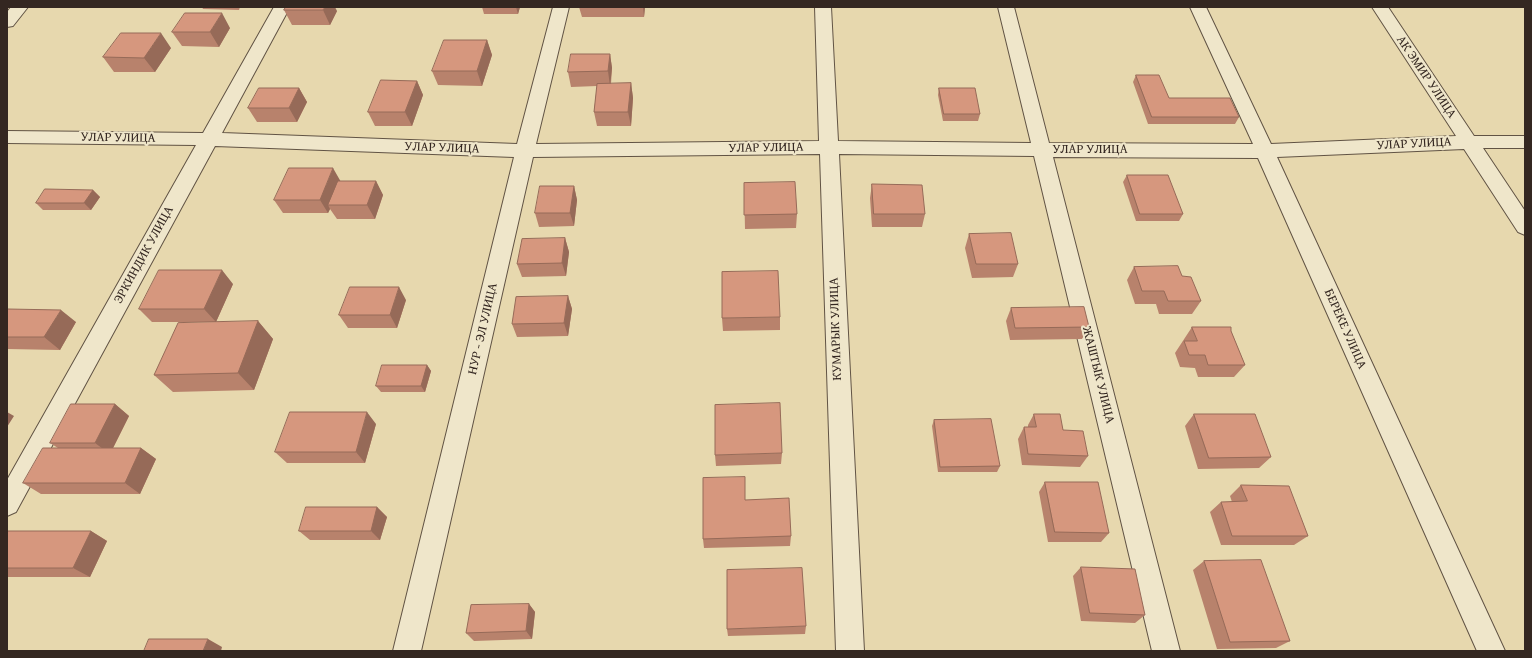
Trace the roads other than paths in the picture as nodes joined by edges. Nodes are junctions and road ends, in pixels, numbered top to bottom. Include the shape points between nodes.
1 (20, 7) edge
2 (282, 7) edge
3 (561, 7) edge
4 (823, 7) edge
5 (1006, 7) edge
6 (1198, 7) edge
7 (1380, 7) edge
8 (7, 22) edge
9 (7, 137) edge
10 (208, 140) junction
11 (1469, 142) junction
12 (1525, 142) edge
13 (829, 147) junction
14 (1042, 150) junction
15 (525, 151) junction
16 (1265, 151) junction
17 (1525, 227) edge
18 (7, 504) edge
19 (406, 651) edge
20 (850, 651) edge
21 (1166, 651) edge
22 (1490, 651) edge

1 - 8 street
2 - 10 street, ЭРКИНДИК УЛИЦА
3 - 15 street, НУР - ЭЛ УЛИЦА
4 - 13 street, КУМАРЫК УЛИЦА
5 - 14 street, ЖАШТЫК УЛИЦА
6 - 16 street, БЕРЕКЕ УЛИЦА
7 - 11 street, АК ЭМИР УЛИЦА
9 - 10 street, УЛАР УЛИЦА
10 - 15 street, УЛАР УЛИЦА
10 - 18 street, ЭРКИНДИК УЛИЦА
11 - 12 street, УЛАР УЛИЦА
11 - 16 street, УЛАР УЛИЦА
11 - 17 street, АК ЭМИР УЛИЦА
13 - 14 street, УЛАР УЛИЦА
13 - 15 street, УЛАР УЛИЦА
13 - 20 street, КУМАРЫК УЛИЦА
14 - 16 street, УЛАР УЛИЦА
14 - 21 street, ЖАШТЫК УЛИЦА
15 - 19 street, НУР - ЭЛ УЛИЦА
16 - 22 street, БЕРЕКЕ УЛИЦА

